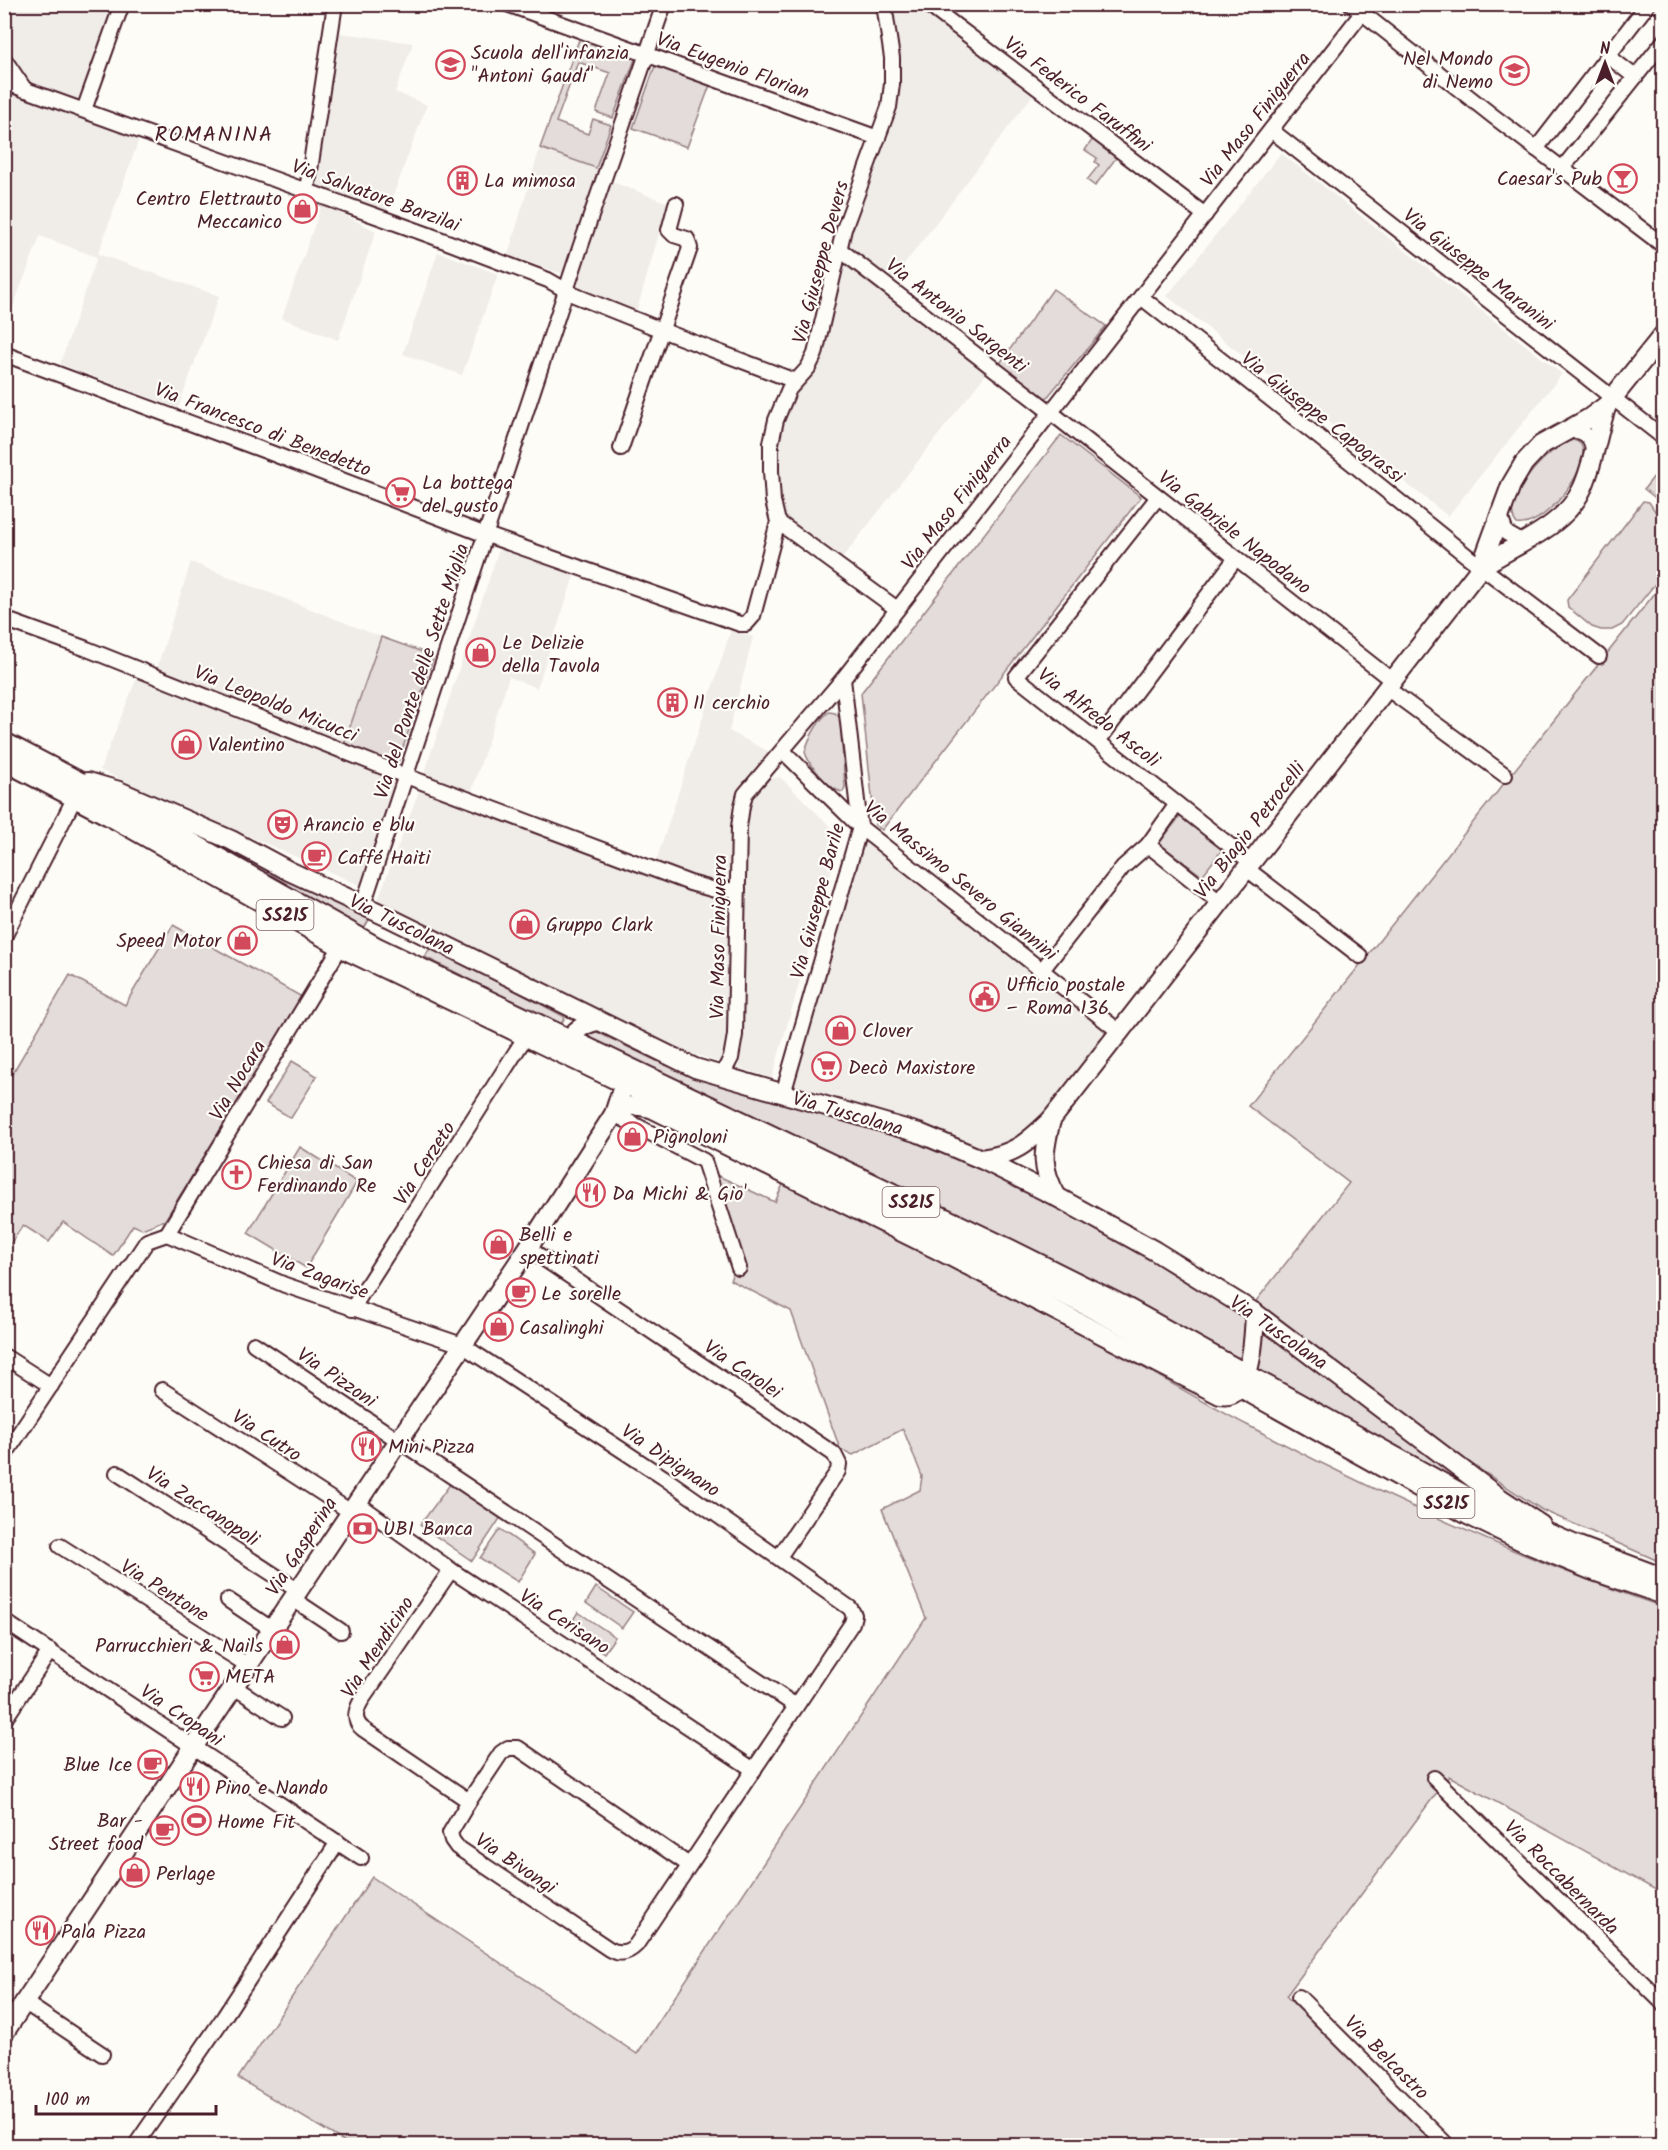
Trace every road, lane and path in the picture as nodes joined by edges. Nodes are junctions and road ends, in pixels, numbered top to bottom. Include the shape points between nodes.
1 (122, 4) edge
2 (335, 4) edge
3 (507, 4) edge
4 (664, 4) edge
5 (884, 4) edge
6 (927, 4) edge
7 (1351, 4) edge
8 (1648, 4) edge
9 (1366, 9) edge
10 (1664, 41) edge
11 (647, 54) junction
12 (1608, 56) junction
13 (4, 59) edge
14 (1635, 77) junction
15 (4, 82) edge
16 (25, 90) junction
17 (84, 110) junction
18 (1271, 130) junction
19 (878, 138) junction
20 (1536, 149) junction
21 (1562, 169) junction
22 (307, 190) junction
23 (676, 204) dead end
24 (1205, 215) junction
25 (1664, 246) edge
26 (839, 249) junction
27 (566, 291) junction
28 (1141, 297) junction
29 (661, 330) junction
30 (1664, 334) edge
31 (4, 354) edge
32 (795, 381) junction
33 (1610, 402) junction
34 (1052, 412) junction
35 (1567, 431) junction
36 (1661, 436) edge
37 (621, 448) dead end
38 (1593, 450) junction
39 (1158, 497) junction
40 (1500, 516) junction
41 (778, 522) junction
42 (486, 535) junction
43 (1522, 542) junction
44 (1236, 558) junction
45 (1481, 567) junction
46 (897, 609) junction
47 (4, 619) edge
48 (746, 624) joint
49 (1599, 656) dead end
50 (843, 679) junction
51 (1391, 685) junction
52 (1098, 741) junction
53 (4, 743) edge
54 (783, 751) junction
55 (4, 760) edge
56 (1505, 775) dead end
57 (407, 776) junction
58 (70, 777) junction
59 (75, 797) junction
60 (1177, 804) junction
61 (860, 827) junction
62 (1148, 845) junction
63 (251, 851) junction
64 (1250, 866) junction
65 (223, 871) junction
66 (738, 890) junction
67 (1221, 903) junction
68 (363, 905) junction
69 (4, 937) edge
70 (341, 946) junction
71 (1360, 956) dead end
72 (1042, 970) junction
73 (598, 1021) junction
74 (1121, 1033) junction
75 (526, 1036) junction
76 (571, 1049) junction
77 (721, 1077) junction
78 (624, 1083) junction
79 (783, 1094) junction
80 (653, 1109) junction
81 (614, 1114) junction
82 (1051, 1120) junction
83 (721, 1128) junction
84 (981, 1159) junction
85 (862, 1196) junction
86 (1057, 1197) junction
87 (167, 1234) junction
88 (528, 1248) junction
89 (936, 1249) junction
90 (739, 1268) dead end
91 (352, 1309) junction
92 (1255, 1313) junction
93 (254, 1344) dead end
94 (462, 1345) junction
95 (4, 1356) edge
96 (1243, 1380) junction
97 (51, 1386) junction
98 (162, 1390) dead end
99 (399, 1442) junction
100 (4, 1456) edge
101 (117, 1473) dead end
102 (354, 1507) junction
103 (1573, 1545) junction
104 (60, 1546) dead end
105 (779, 1557) junction
106 (451, 1570) junction
107 (1664, 1579) edge
108 (1664, 1594) edge
109 (296, 1595) junction
110 (228, 1600) dead end
111 (853, 1613) joint
112 (4, 1622) edge
113 (273, 1630) junction
114 (341, 1631) dead end
115 (50, 1651) junction
116 (249, 1666) junction
117 (234, 1687) junction
118 (796, 1706) junction
119 (282, 1718) dead end
120 (4, 1720) edge
121 (194, 1746) junction
122 (753, 1770) junction
123 (1434, 1778) dead end
124 (469, 1801) junction
125 (338, 1842) junction
126 (361, 1858) dead end
127 (689, 1865) junction
128 (1299, 1997) dead end
129 (24, 2002) junction
130 (1664, 2004) edge
131 (4, 2033) edge
132 (102, 2054) dead end
133 (135, 2145) edge
134 (1448, 2145) edge

1 - 17 street
2 - 22 street
3 - 11 street, Via Eugenio Florian
4 - 11 street, Via del Ponte delle Sette Miglia
5 - 19 street, Via Giuseppe Devers via 892,84
6 - 24 street, Via Federico Faruffini
7 - 9 street
8 - 12 street
9 - 18 street, Via Maso Finiguerra
9 - 20 street
10 - 14 street
11 - 19 street, Via Eugenio Florian
11 - 27 street, Via del Ponte delle Sette Miglia
12 - 14 street
12 - 20 street
13 - 16 street
14 - 21 street
15 - 16 street, Via Salvatore Barzilai
16 - 17 street, Via Salvatore Barzilai
17 - 22 street, Via Salvatore Barzilai
18 - 24 street, Via Maso Finiguerra
18 - 33 street, Via Giuseppe Maranini
19 - 26 street, Via Giuseppe Devers
20 - 21 street
21 - 25 street
22 - 27 street, Via Salvatore Barzilai via 548,280
23 - 29 street via 669,230 687,239 690,248
24 - 28 street, Via Maso Finiguerra
26 - 32 street, Via Giuseppe Devers via 815,354 808,369
26 - 34 street, Via Antonio Sargenti
27 - 29 street, Via Salvatore Barzilai
27 - 42 street, Via del Ponte delle Sette Miglia
28 - 34 street, Via Maso Finiguerra
28 - 45 street, Via Giuseppe Capograssi
29 - 32 street, Via Salvatore Barzilai
29 - 37 street
30 - 33 street, Via Biagio Petrocelli
31 - 42 street, Via Francesco di Benedetto
32 - 41 street, Via Giuseppe Devers via 781,405 771,443 771,479
33 - 35 street, Via Biagio Petrocelli
33 - 36 street, Via Giuseppe Maranini
33 - 38 street, Via Biagio Petrocelli
34 - 39 street, Via Gabriele Napodano
34 - 46 street, Via Maso Finiguerra
35 - 38 street via 1586,434
35 - 40 street, Via Biagio Petrocelli via 1541,445 1527,459 1511,485
38 - 43 street, Via Biagio Petrocelli via 1585,483 1571,506
39 - 44 street, Via Gabriele Napodano
39 - 52 street, Via Alfredo Ascoli via 1016,677
40 - 43 street via 1506,533
40 - 45 street, Via Biagio Petrocelli
41 - 46 street
41 - 48 street, Via Giuseppe Devers via 753,616
42 - 48 street, Via Francesco di Benedetto
42 - 57 street, Via del Ponte delle Sette Miglia
43 - 45 street, Via Biagio Petrocelli
44 - 51 street, Via Gabriele Napodano
44 - 52 street
45 - 49 street, Via Giuseppe Capograssi
45 - 51 street, Via Biagio Petrocelli
46 - 50 street, Via Maso Finiguerra
47 - 57 street, Via Leopoldo Micucci
50 - 54 street, Via Maso Finiguerra
50 - 61 street, Via Giuseppe Barile
51 - 56 street, Via Gabriele Napodano
51 - 64 street, Via Biagio Petrocelli
52 - 60 street, Via Alfredo Ascoli
53 - 58 main road, Via Tuscolana / SS215
54 - 61 street, Via Massimo Severo Giannini
54 - 66 street, Via Maso Finiguerra via 743,799
55 - 59 main road, Via Tuscolana / SS215
57 - 66 street, Via Leopoldo Micucci via 702,887
57 - 68 street, Via del Ponte delle Sette Miglia
58 - 63 street, Via Tuscolana via 119,791
58 - 65 main road, Via Tuscolana / SS215
59 - 65 main road, Via Tuscolana / SS215
59 - 69 street
60 - 62 street
60 - 64 street, Via Alfredo Ascoli
61 - 72 street, Via Massimo Severo Giannini
61 - 79 street, Via Giuseppe Barile
62 - 67 street
62 - 72 street via 1123,867
63 - 65 street via 231,854
63 - 68 street, Via Tuscolana
64 - 67 street, Via Biagio Petrocelli
64 - 71 street, Via Alfredo Ascoli
65 - 70 main road, Via Tuscolana / SS215
65 - 76 main road, Via Tuscolana / SS215
66 - 77 street, Via Maso Finiguerra via 735,1035 731,1058
67 - 74 street, Via Biagio Petrocelli
68 - 73 street, Via Tuscolana
70 - 75 main road, Via Tuscolana / SS215
70 - 87 street, Via Nocara
72 - 74 street, Via Massimo Severo Giannini
73 - 76 street via 582,1026
73 - 77 street, Via Tuscolana
74 - 82 street, Via Biagio Petrocelli
75 - 76 main road, Via Tuscolana / SS215
75 - 91 street, Via Cerzeto
76 - 78 main road, Via Tuscolana / SS215
76 - 96 main road, Via Tuscolana / SS215 via 1038,1263 1122,1306
77 - 79 street, Via Tuscolana
78 - 81 street, Via Gasperina
78 - 83 main road, Via Tuscolana / SS215
79 - 84 street, Via Tuscolana via 901,1127
80 - 81 street via 630,1105
80 - 83 street
80 - 89 street
81 - 88 street, Via Gasperina
81 - 90 street via 704,1161
82 - 84 street, Via Biagio Petrocelli via 1020,1148
82 - 86 street, Via Biagio Petrocelli via 1044,1168
83 - 85 main road, Via Tuscolana / SS215
84 - 86 street, Via Tuscolana
85 - 89 street
85 - 96 main road, Via Tuscolana / SS215
86 - 92 street, Via Tuscolana
87 - 91 street, Via Zagarise
87 - 97 street via 147,1241
88 - 94 street, Via Gasperina
88 - 105 street, Via Carolei via 834,1454 839,1464 837,1471
89 - 96 street via 1220,1395 1230,1395
91 - 94 street, Via Zagarise
92 - 96 street via 1252,1352
92 - 103 street, Via Tuscolana via 1497,1496
93 - 99 street, Via Pizzoni
94 - 99 street, Via Gasperina
94 - 105 street, Via Dipignano
95 - 97 street
96 - 103 main road, Via Tuscolana / SS215 via 1475,1502
96 - 108 main road, Via Tuscolana / SS215 via 1470,1515 1591,1569
97 - 100 street
98 - 102 street, Via Cutro
99 - 102 street, Via Gasperina
99 - 118 street
101 - 109 street, Via Zaccanopoli
102 - 106 street, Via Cerisano
102 - 109 street, Via Gasperina
103 - 107 main road, Via Tuscolana / SS215
104 - 116 street, Via Pentone
105 - 111 street, Via Dipignano via 847,1604
106 - 122 street, Via Cerisano
106 - 124 street, Via Mendicino via 361,1701 356,1717 363,1729
109 - 113 street, Via Gasperina
109 - 114 street, Via Zaccanopoli
110 - 113 street
111 - 118 street, Via Bivongi via 852,1623
112 - 115 street, Via Cropani
113 - 116 street, Via Gasperina
115 - 120 street
115 - 121 street, Via Cropani
116 - 117 street, Via Gasperina
117 - 119 street
117 - 121 street, Via Gasperina
118 - 122 street, Via Bivongi
121 - 125 street, Via Cropani
121 - 129 street, Via Gasperina
122 - 127 street, Via Bivongi
123 - 130 street, Via Roccabernarda
124 - 127 street, Via Bivongi via 504,1751 518,1748
124 - 127 street, Via Bivongi via 451,1830 455,1845 615,1952 634,1947
125 - 126 street, Via Cropani
125 - 133 street
128 - 134 street, Via Belcastro
129 - 131 street, Via Gasperina
129 - 132 street

